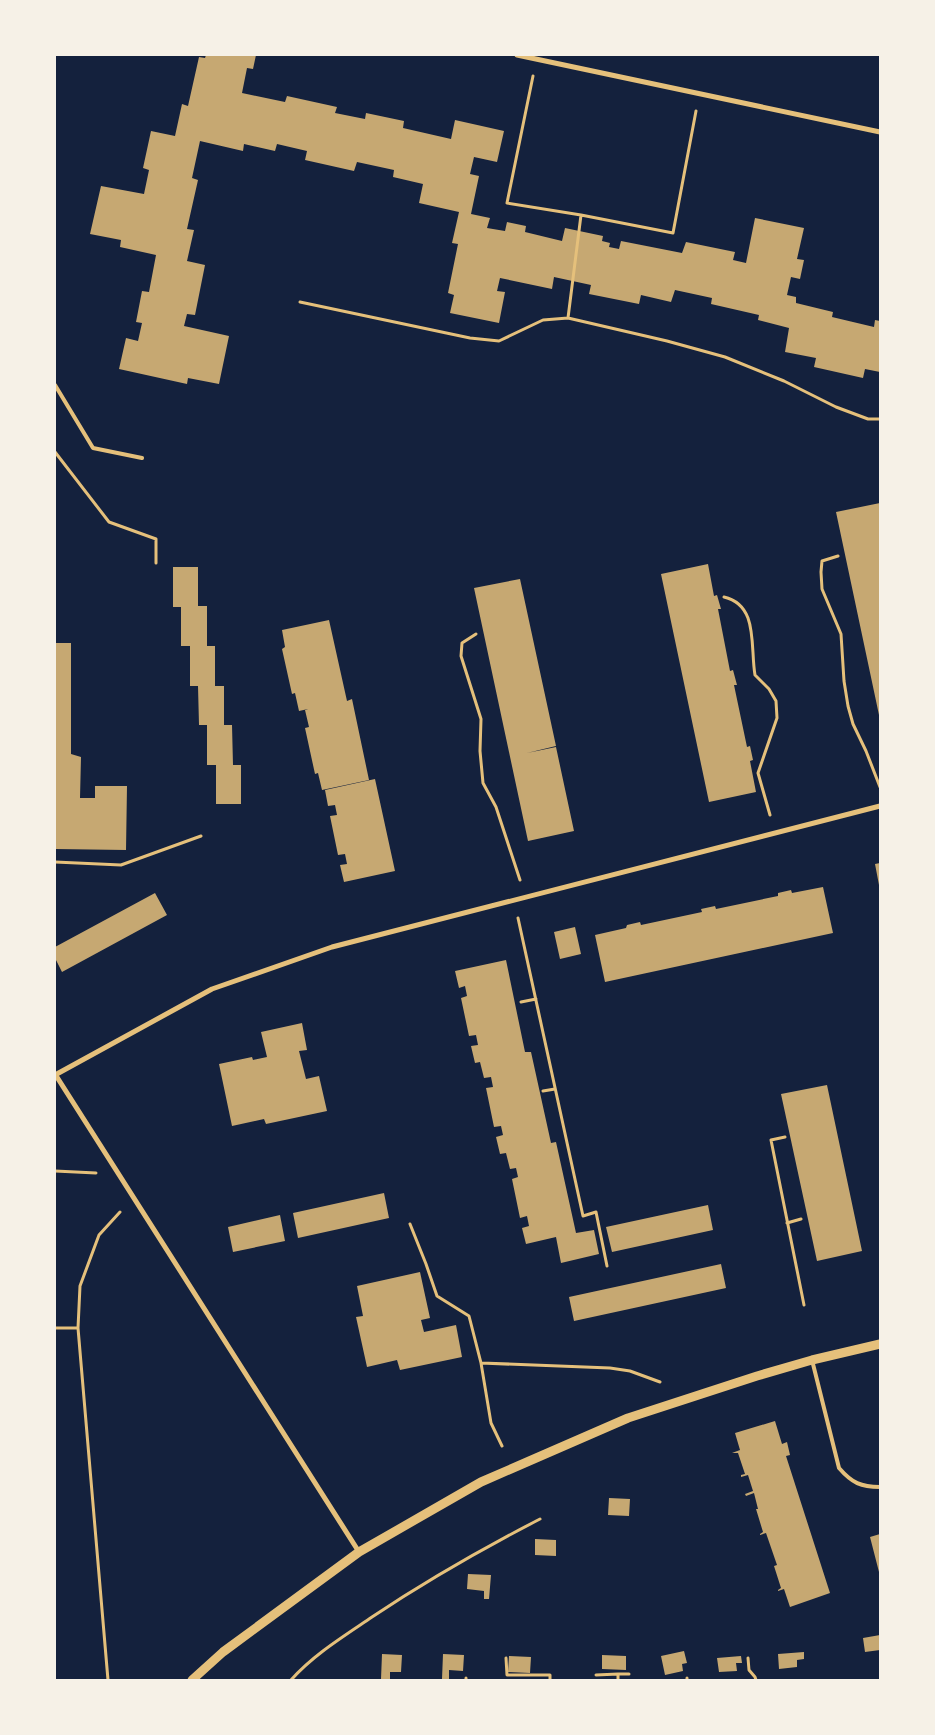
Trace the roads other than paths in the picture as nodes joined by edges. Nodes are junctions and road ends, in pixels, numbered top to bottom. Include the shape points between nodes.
1 (517, 55) edge
2 (880, 132) edge
3 (55, 385) edge
4 (142, 458) dead end
5 (880, 806) edge
6 (55, 1075) edge
7 (880, 1344) edge
8 (812, 1360) junction
9 (880, 1487) edge
10 (359, 1552) junction
11 (192, 1680) edge

1 - 2 street
3 - 4 lane via 93,448
5 - 6 street via 332,947 212,988
6 - 10 street
7 - 8 street
8 - 9 lane via 839,1468 847,1478 863,1486
8 - 10 street via 628,1418 481,1482
10 - 11 street via 223,1652

